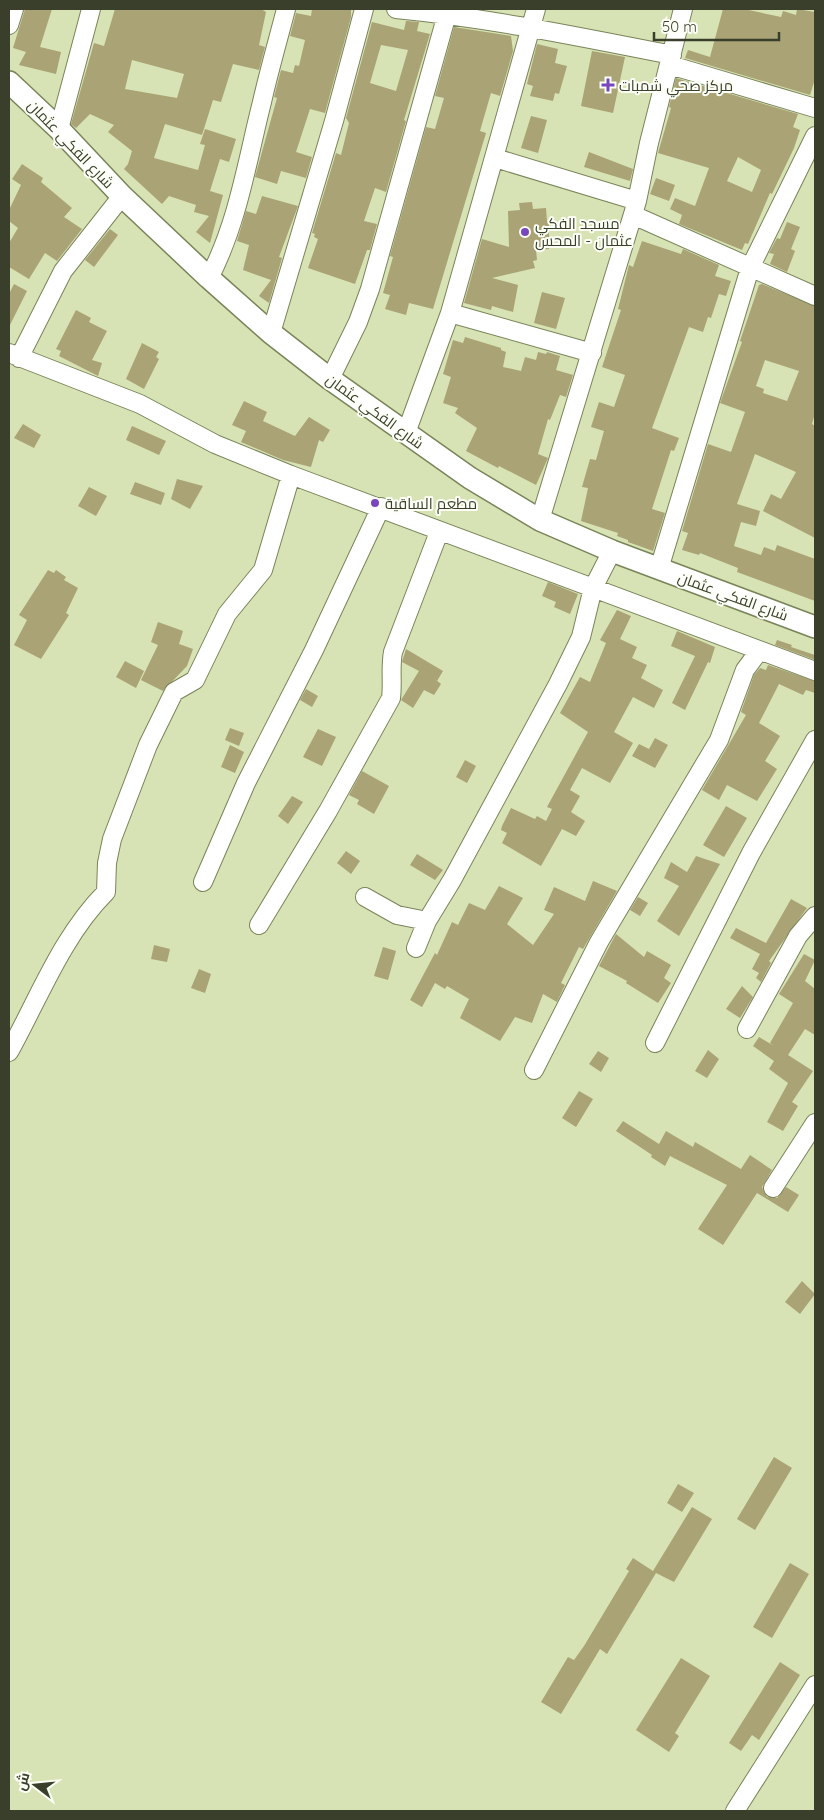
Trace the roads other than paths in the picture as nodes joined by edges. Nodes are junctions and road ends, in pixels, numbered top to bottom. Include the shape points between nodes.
1 (14, 9) edge
2 (91, 9) edge
3 (286, 9) edge
4 (364, 9) edge
5 (396, 9) edge
6 (536, 9) edge
7 (683, 9) edge
8 (448, 14) junction
9 (9, 25) edge
10 (532, 27) junction
11 (671, 60) junction
12 (9, 82) edge
13 (815, 108) edge
14 (59, 129) junction
15 (815, 136) edge
16 (495, 158) junction
17 (810, 159) edge
18 (122, 196) junction
19 (635, 208) junction
20 (750, 268) junction
21 (209, 278) junction
22 (815, 296) edge
23 (450, 313) junction
24 (271, 333) junction
25 (592, 353) junction
26 (14, 356) edge
27 (330, 379) junction
28 (406, 433) junction
29 (291, 475) junction
30 (381, 507) junction
31 (540, 520) junction
32 (439, 532) junction
33 (612, 551) junction
34 (659, 568) junction
35 (593, 588) junction
36 (815, 627) edge
37 (759, 651) junction
38 (815, 672) edge
39 (815, 740) edge
40 (203, 882) dead end
41 (366, 897) dead end
42 (815, 916) edge
43 (426, 921) junction
44 (259, 925) dead end
45 (416, 948) dead end
46 (747, 1029) dead end
47 (654, 1043) dead end
48 (9, 1052) edge
49 (534, 1070) dead end
50 (815, 1123) edge
51 (773, 1188) dead end
52 (815, 1685) edge
53 (735, 1811) edge

1 - 9 street
2 - 14 street
3 - 21 street via 245,177 221,256
4 - 24 street
5 - 8 street
6 - 10 street
7 - 11 street
8 - 10 street
8 - 27 street via 370,289
10 - 11 street
10 - 16 street
11 - 13 street
11 - 19 street
12 - 14 street, شارع الفكي عثمان
14 - 18 street, شارع الفكي عثمان
15 - 17 street
16 - 19 street
16 - 23 street
17 - 20 street
18 - 21 street, شارع الفكي عثمان
18 - 26 street via 63,271
19 - 20 street
19 - 25 street
20 - 22 street
20 - 34 street
21 - 24 street, شارع الفكي عثمان
23 - 25 street
23 - 28 street
24 - 27 street, شارع الفكي عثمان
25 - 31 street
26 - 29 street via 140,404 215,444
27 - 28 street, شارع الفكي عثمان
28 - 31 street, شارع الفكي عثمان via 470,478
29 - 30 street
29 - 48 street via 263,570 227,614 195,680 174,692 148,745 112,839 106,892 57,959
30 - 32 street
30 - 40 street via 314,650 246,783
31 - 33 street, شارع الفكي عثمان
32 - 35 street
32 - 44 street via 393,652 390,698 328,811
33 - 34 street, شارع الفكي عثمان
33 - 35 street
34 - 36 street, شارع الفكي عثمان
35 - 37 street
35 - 43 street via 580,637 558,684 452,880
37 - 38 street
37 - 49 street via 745,670 719,740 599,942
39 - 47 street via 751,853
41 - 43 street via 397,915
42 - 46 street via 798,936
43 - 45 street
50 - 51 street
52 - 53 street

